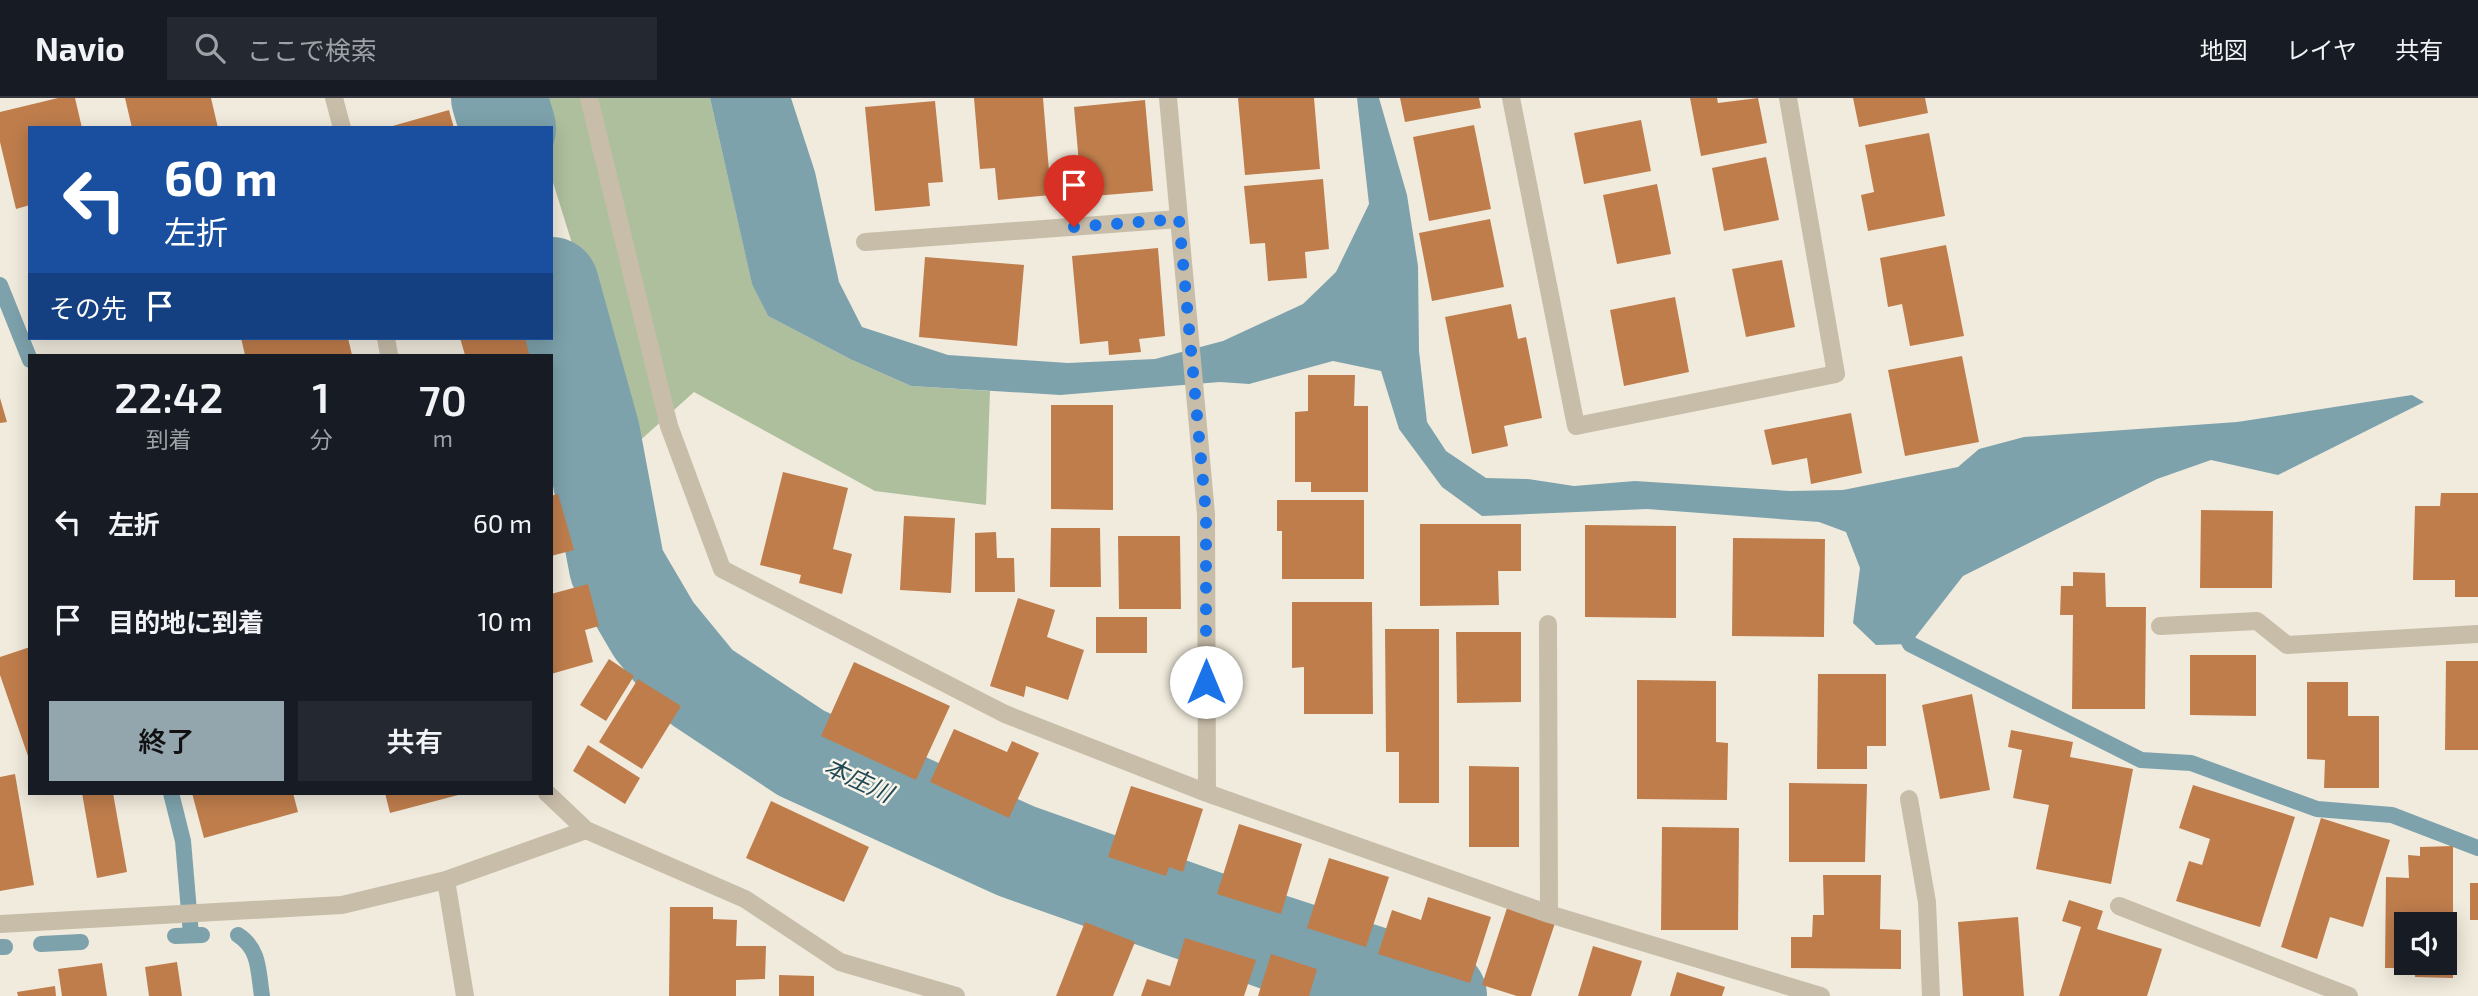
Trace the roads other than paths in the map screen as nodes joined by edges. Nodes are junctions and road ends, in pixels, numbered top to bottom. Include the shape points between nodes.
1 (334, 98) edge
2 (589, 98) edge
3 (1168, 98) edge
4 (1511, 98) edge
5 (1788, 98) edge
6 (341, 126) edge
7 (1179, 219) junction
8 (865, 242) dead end
9 (1548, 624) dead end
10 (2160, 626) dead end
11 (2478, 634) edge
12 (1207, 793) junction
13 (549, 795) edge
14 (1909, 799) dead end
15 (586, 830) junction
16 (446, 880) junction
17 (2119, 906) dead end
18 (1549, 914) junction
19 (0, 923) edge
20 (465, 996) edge
21 (956, 996) edge
22 (1821, 996) edge
23 (1931, 996) edge
24 (2349, 996) edge

1 - 6 street
2 - 12 street via 669,426 722,569 1005,713
3 - 7 street
4 - 5 street via 1576,426 1836,374
7 - 8 street
7 - 12 street via 1206,514
9 - 18 street
10 - 11 street via 2257,621 2287,645
12 - 18 street
13 - 15 street
14 - 23 street via 1927,902
15 - 16 street
15 - 21 street via 745,899 840,962
16 - 19 street via 342,905
16 - 20 street
17 - 24 street
18 - 22 street

